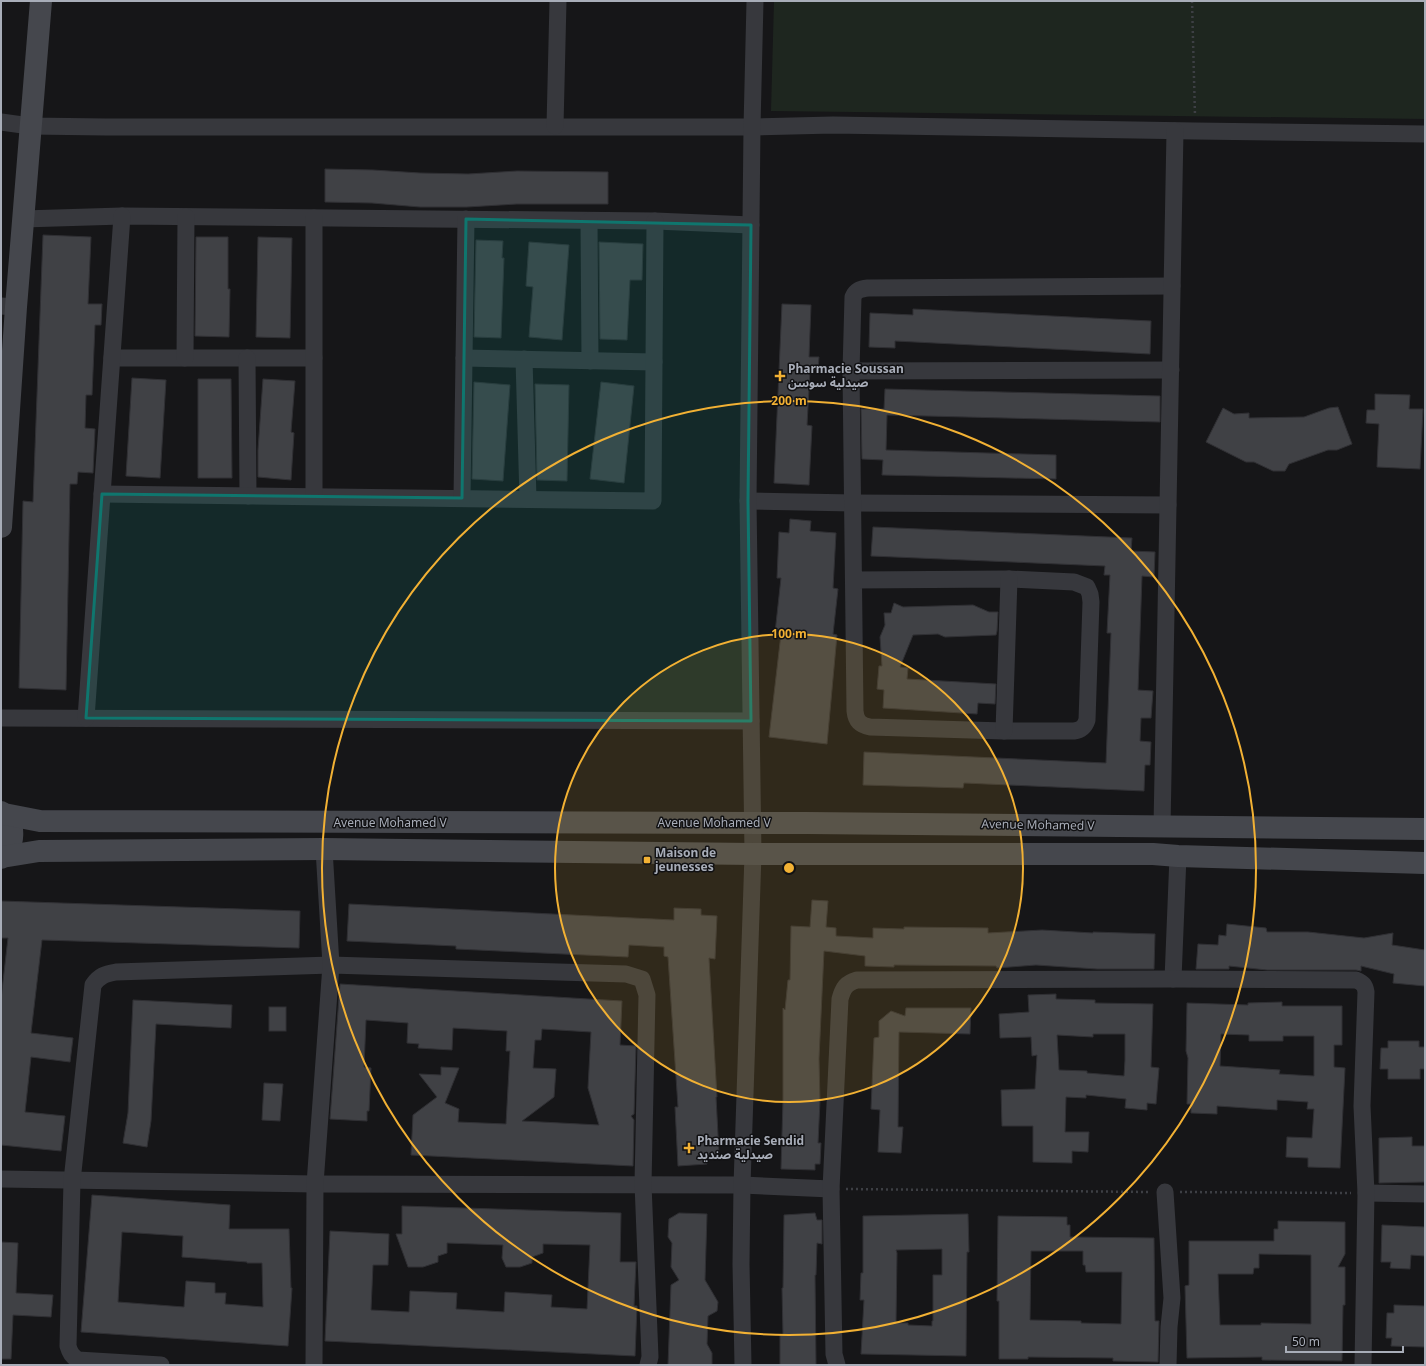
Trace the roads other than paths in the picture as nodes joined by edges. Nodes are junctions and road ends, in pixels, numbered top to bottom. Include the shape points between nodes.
1 (41, 1) edge
2 (558, 1) edge
3 (755, 1) edge
4 (1, 122) edge
5 (30, 126) junction
6 (555, 126) junction
7 (752, 127) junction
8 (1175, 131) junction
9 (1425, 134) edge
10 (122, 216) junction
11 (186, 217) junction
12 (314, 218) junction
13 (23, 219) junction
14 (466, 219) junction
15 (589, 221) junction
16 (655, 221) junction
17 (751, 224) junction
18 (1172, 286) junction
19 (9, 307) edge
20 (112, 358) junction
21 (185, 358) junction
22 (247, 358) junction
23 (314, 358) junction
24 (464, 358) junction
25 (524, 360) junction
26 (590, 361) junction
27 (654, 362) junction
28 (1171, 370) junction
29 (852, 371) junction
30 (102, 494) junction
31 (248, 496) junction
32 (314, 496) junction
33 (462, 498) junction
34 (528, 499) junction
35 (748, 501) junction
36 (853, 503) junction
37 (1168, 505) junction
38 (1, 527) edge
39 (1009, 579) junction
40 (854, 580) junction
41 (1, 718) edge
42 (86, 718) junction
43 (751, 721) junction
44 (1004, 731) junction
45 (3, 813) edge
46 (753, 824) junction
47 (1162, 827) junction
48 (1425, 829) edge
49 (324, 849) junction
50 (753, 854) junction
51 (1178, 856) junction
52 (2, 857) edge
53 (1425, 863) edge
54 (331, 965) junction
55 (1173, 979) junction
56 (1, 1179) edge
57 (72, 1181) junction
58 (315, 1184) junction
59 (643, 1184) junction
60 (742, 1185) junction
61 (831, 1189) junction
62 (1165, 1192) road end
63 (1366, 1193) junction
64 (1425, 1194) edge
65 (160, 1365) edge
66 (314, 1365) edge
67 (648, 1365) edge
68 (743, 1365) edge
69 (837, 1365) edge
70 (1168, 1365) edge
71 (1363, 1365) edge

1 - 5 street
2 - 6 street
3 - 7 street
4 - 5 street
5 - 6 street
5 - 13 street
6 - 7 street
7 - 8 street via 832,125
7 - 17 street
8 - 9 street
8 - 18 street
10 - 11 street
10 - 13 street
10 - 20 street
11 - 12 street
11 - 21 street
12 - 14 street
12 - 23 street
13 - 19 street
14 - 15 street
14 - 24 street
15 - 16 street
15 - 26 street
16 - 17 street
16 - 27 street
17 - 35 street
18 - 28 street
18 - 29 street via 860,289 853,297
19 - 38 street
20 - 21 street
20 - 30 street
21 - 22 street
22 - 23 street
22 - 31 street
23 - 32 street
24 - 25 street
24 - 33 street
25 - 26 street
25 - 34 street
26 - 27 street
27 - 34 street via 653,501
28 - 29 street
28 - 37 street
29 - 36 street
30 - 31 street
30 - 42 street
31 - 32 street
32 - 33 street
33 - 34 street
35 - 36 street
35 - 43 street
36 - 37 street
36 - 40 street
37 - 47 street
39 - 40 street
39 - 44 street
39 - 44 street via 1074,582 1087,587 1090,594 1090,610 1087,720 1079,731
40 - 44 street via 855,711 859,723 870,727
41 - 42 street
42 - 43 street
43 - 46 street
45 - 46 street, Avenue Mohamed V via 40,821
45 - 52 street via 9,820 12,840 9,850
46 - 47 street, Avenue Mohamed V
46 - 50 street
47 - 48 street, Avenue Mohamed V
49 - 50 street
49 - 52 street via 39,851
49 - 54 street
50 - 51 street
50 - 60 street
51 - 53 street
51 - 55 street
54 - 57 street via 116,972 98,978 93,985
54 - 58 street
54 - 59 street via 626,974 642,979 647,995
55 - 61 street via 850,982 845,986 840,999
55 - 63 street via 1356,980 1363,983 1366,992 1362,1106
56 - 57 street
57 - 58 street
57 - 65 street via 68,1346 70,1352 78,1360
58 - 59 street
58 - 66 street
59 - 60 street
59 - 67 street via 650,1357
60 - 61 street
60 - 68 street
61 - 69 street via 834,1354
62 - 70 street via 1172,1298
63 - 64 street
63 - 71 street

